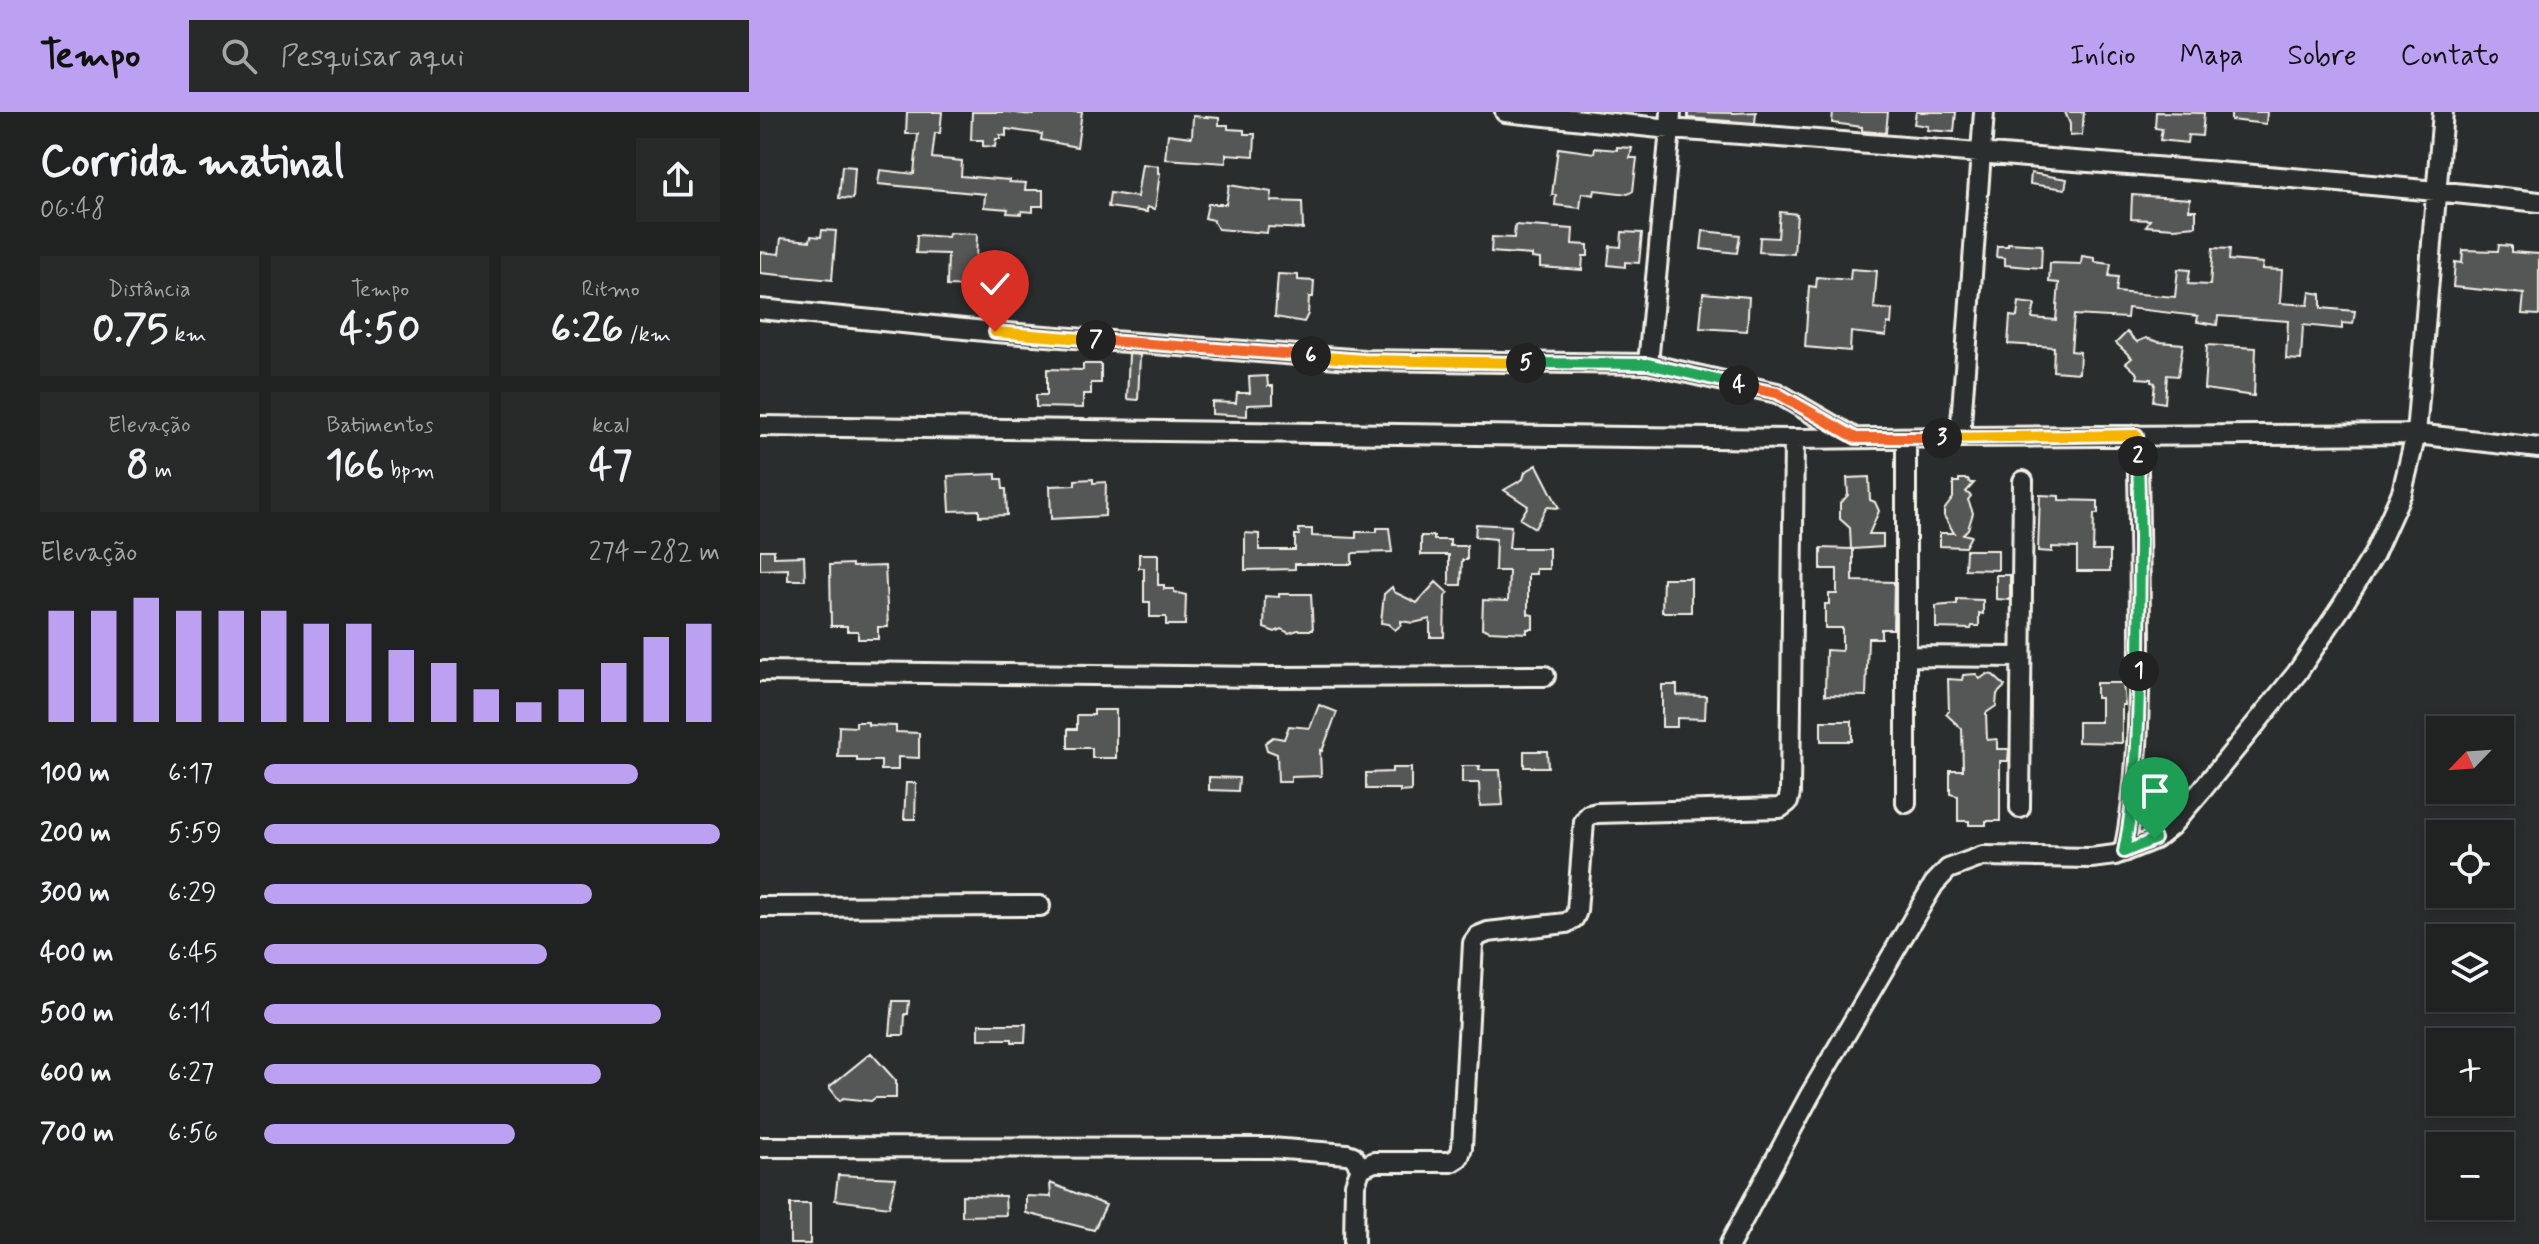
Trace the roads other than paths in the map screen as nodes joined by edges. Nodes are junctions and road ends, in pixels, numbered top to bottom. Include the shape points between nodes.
1 (1505, 112) edge
2 (1984, 112) edge
3 (2443, 112) edge
4 (1671, 120) edge
5 (1980, 153) junction
6 (2435, 191) junction
7 (2539, 202) edge
8 (760, 309) edge
9 (1648, 364) junction
10 (760, 426) edge
11 (2416, 434) junction
12 (2137, 435) junction
13 (1960, 437) junction
14 (1856, 438) junction
15 (1906, 438) junction
16 (1794, 439) junction
17 (2539, 448) edge
18 (2023, 481) dead end
19 (1906, 656) junction
20 (2021, 657) junction
21 (760, 671) edge
22 (1545, 676) dead end
23 (1906, 803) dead end
24 (2020, 808) dead end
25 (2124, 852) junction
26 (1040, 906) dead end
27 (760, 907) edge
28 (760, 1147) edge
29 (1361, 1168) junction
30 (1354, 1244) edge
31 (1730, 1244) edge

1 - 4 street
2 - 5 street
3 - 6 street
4 - 5 street
4 - 9 street
5 - 6 street
5 - 13 street
6 - 7 street
6 - 11 street
8 - 9 street via 1364,360
9 - 14 street via 1777,393
10 - 16 street
11 - 12 street
11 - 17 street
11 - 25 street via 2402,492 2374,554 2297,673 2171,826
12 - 13 street
12 - 25 street via 2138,741
13 - 15 street
14 - 15 street
14 - 16 street
15 - 19 street
16 - 29 street via 1788,802 1780,808 1589,815 1574,918 1488,932 1473,943 1459,1157 1451,1162 1374,1162
18 - 20 street
19 - 20 street
19 - 23 street
20 - 24 street
21 - 22 street
25 - 31 street via 2080,858 1983,856 1948,869 1934,884 1818,1081
26 - 27 street
28 - 29 street via 1271,1148 1347,1154
29 - 30 street via 1355,1184

